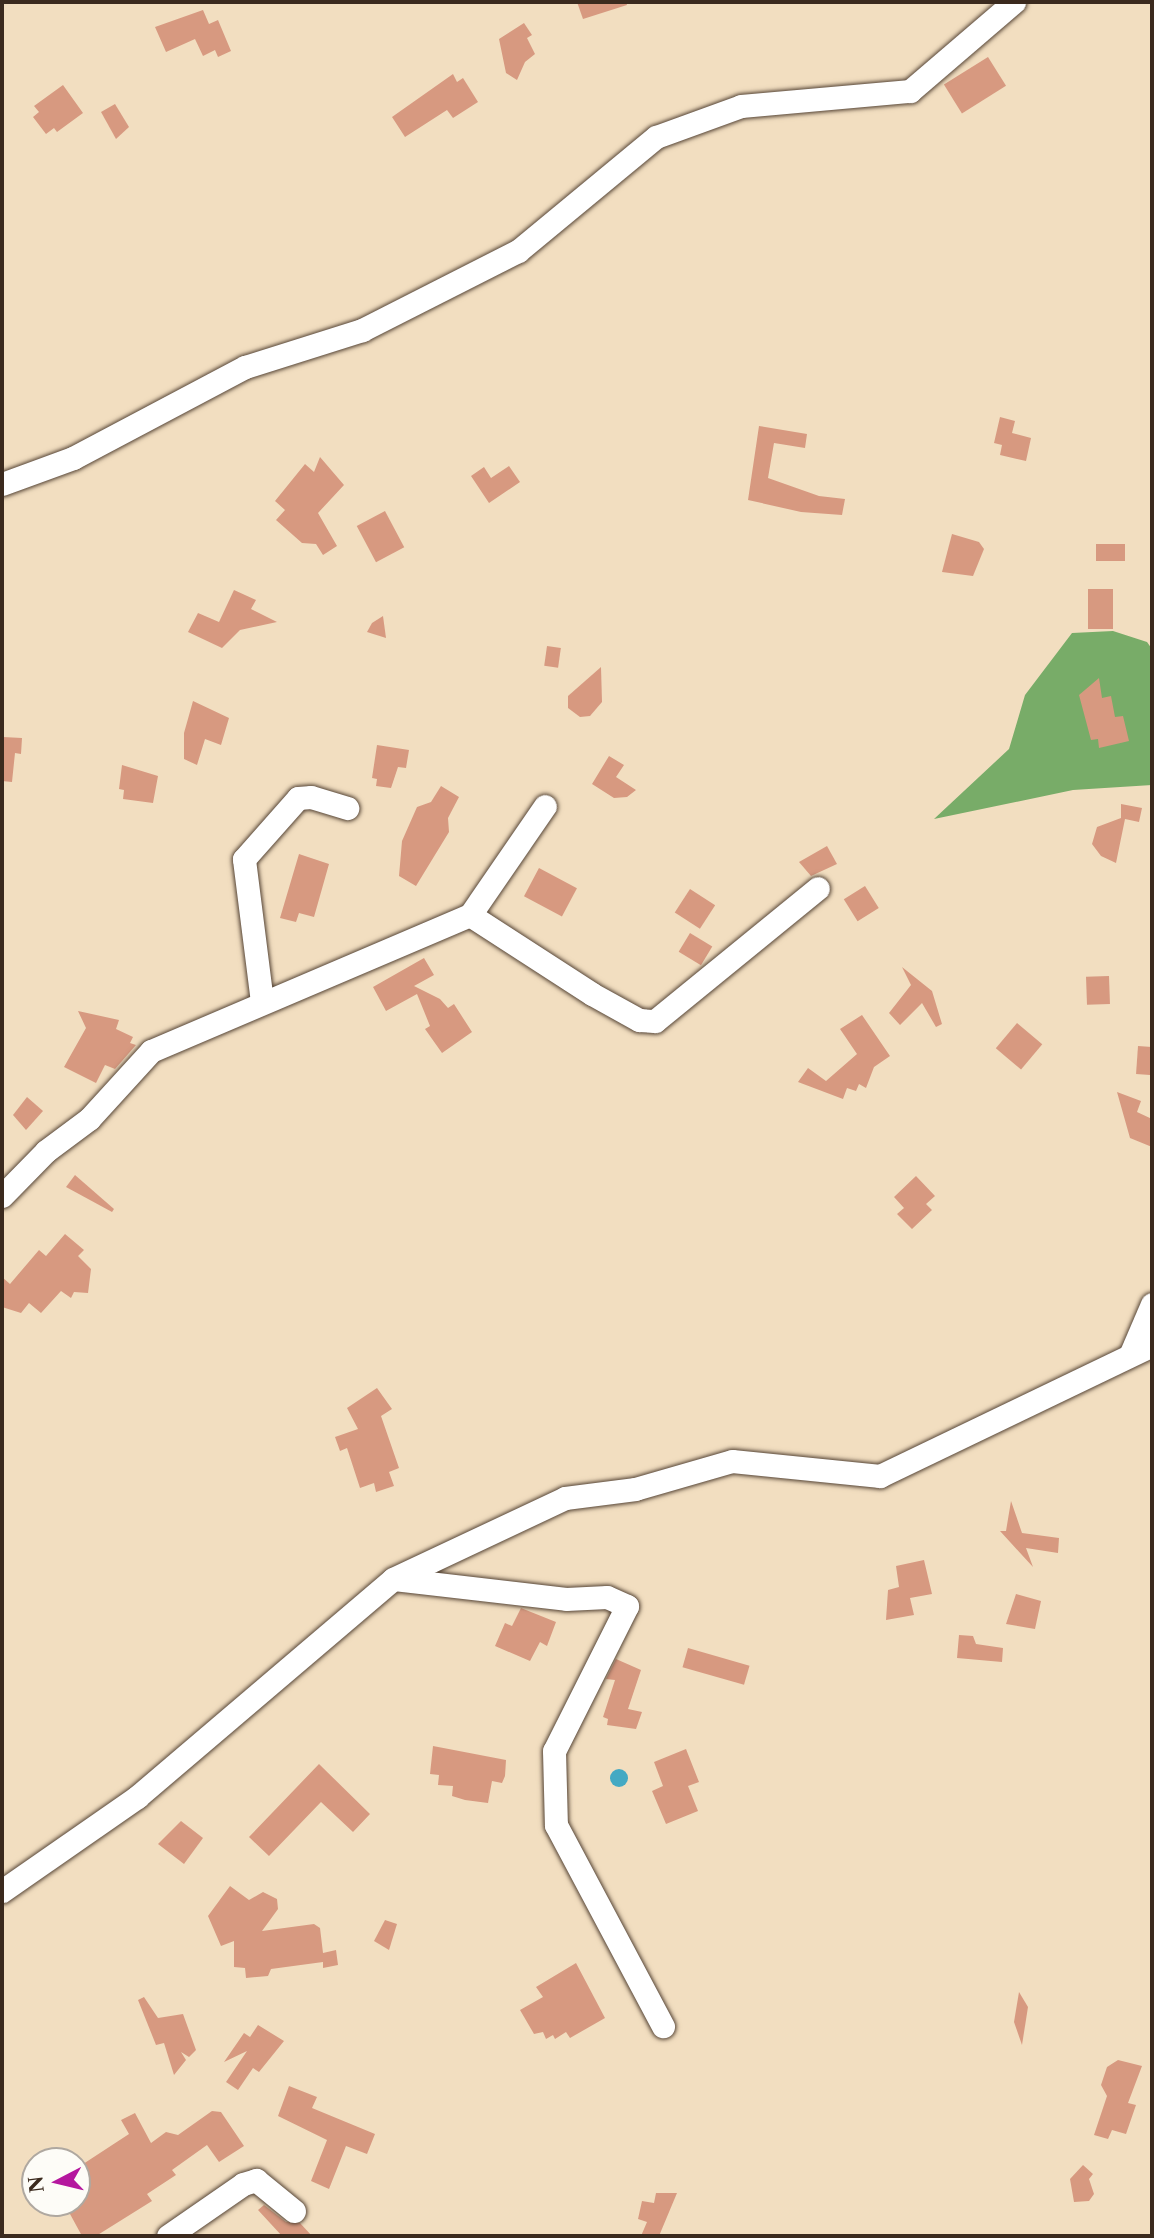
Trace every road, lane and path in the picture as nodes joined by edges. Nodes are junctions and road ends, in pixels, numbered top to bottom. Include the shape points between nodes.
1 (1014, 2) edge
2 (2, 484) edge
3 (545, 806) dead end
4 (346, 808) dead end
5 (818, 888) dead end
6 (470, 915) junction
7 (262, 1002) junction
8 (2, 1196) edge
9 (1152, 1304) edge
10 (1142, 1349) edge
11 (393, 1579) junction
12 (2, 1891) edge
13 (663, 2026) dead end
14 (295, 2211) dead end
15 (168, 2236) edge

1 - 2 street via 910,91 741,106 656,137 518,251 362,330 245,367 73,458
3 - 6 street
4 - 7 street via 311,797 298,798 244,859
5 - 6 street via 655,1021 639,1020 592,994
6 - 7 street
7 - 8 street via 151,1051 98,1110 46,1151
9 - 10 street
10 - 11 street via 880,1476 732,1461 635,1489 565,1498
11 - 12 street via 137,1797
11 - 13 street via 566,1599 607,1597 626,1606 554,1751 556,1825
14 - 15 street via 256,2180 243,2184

